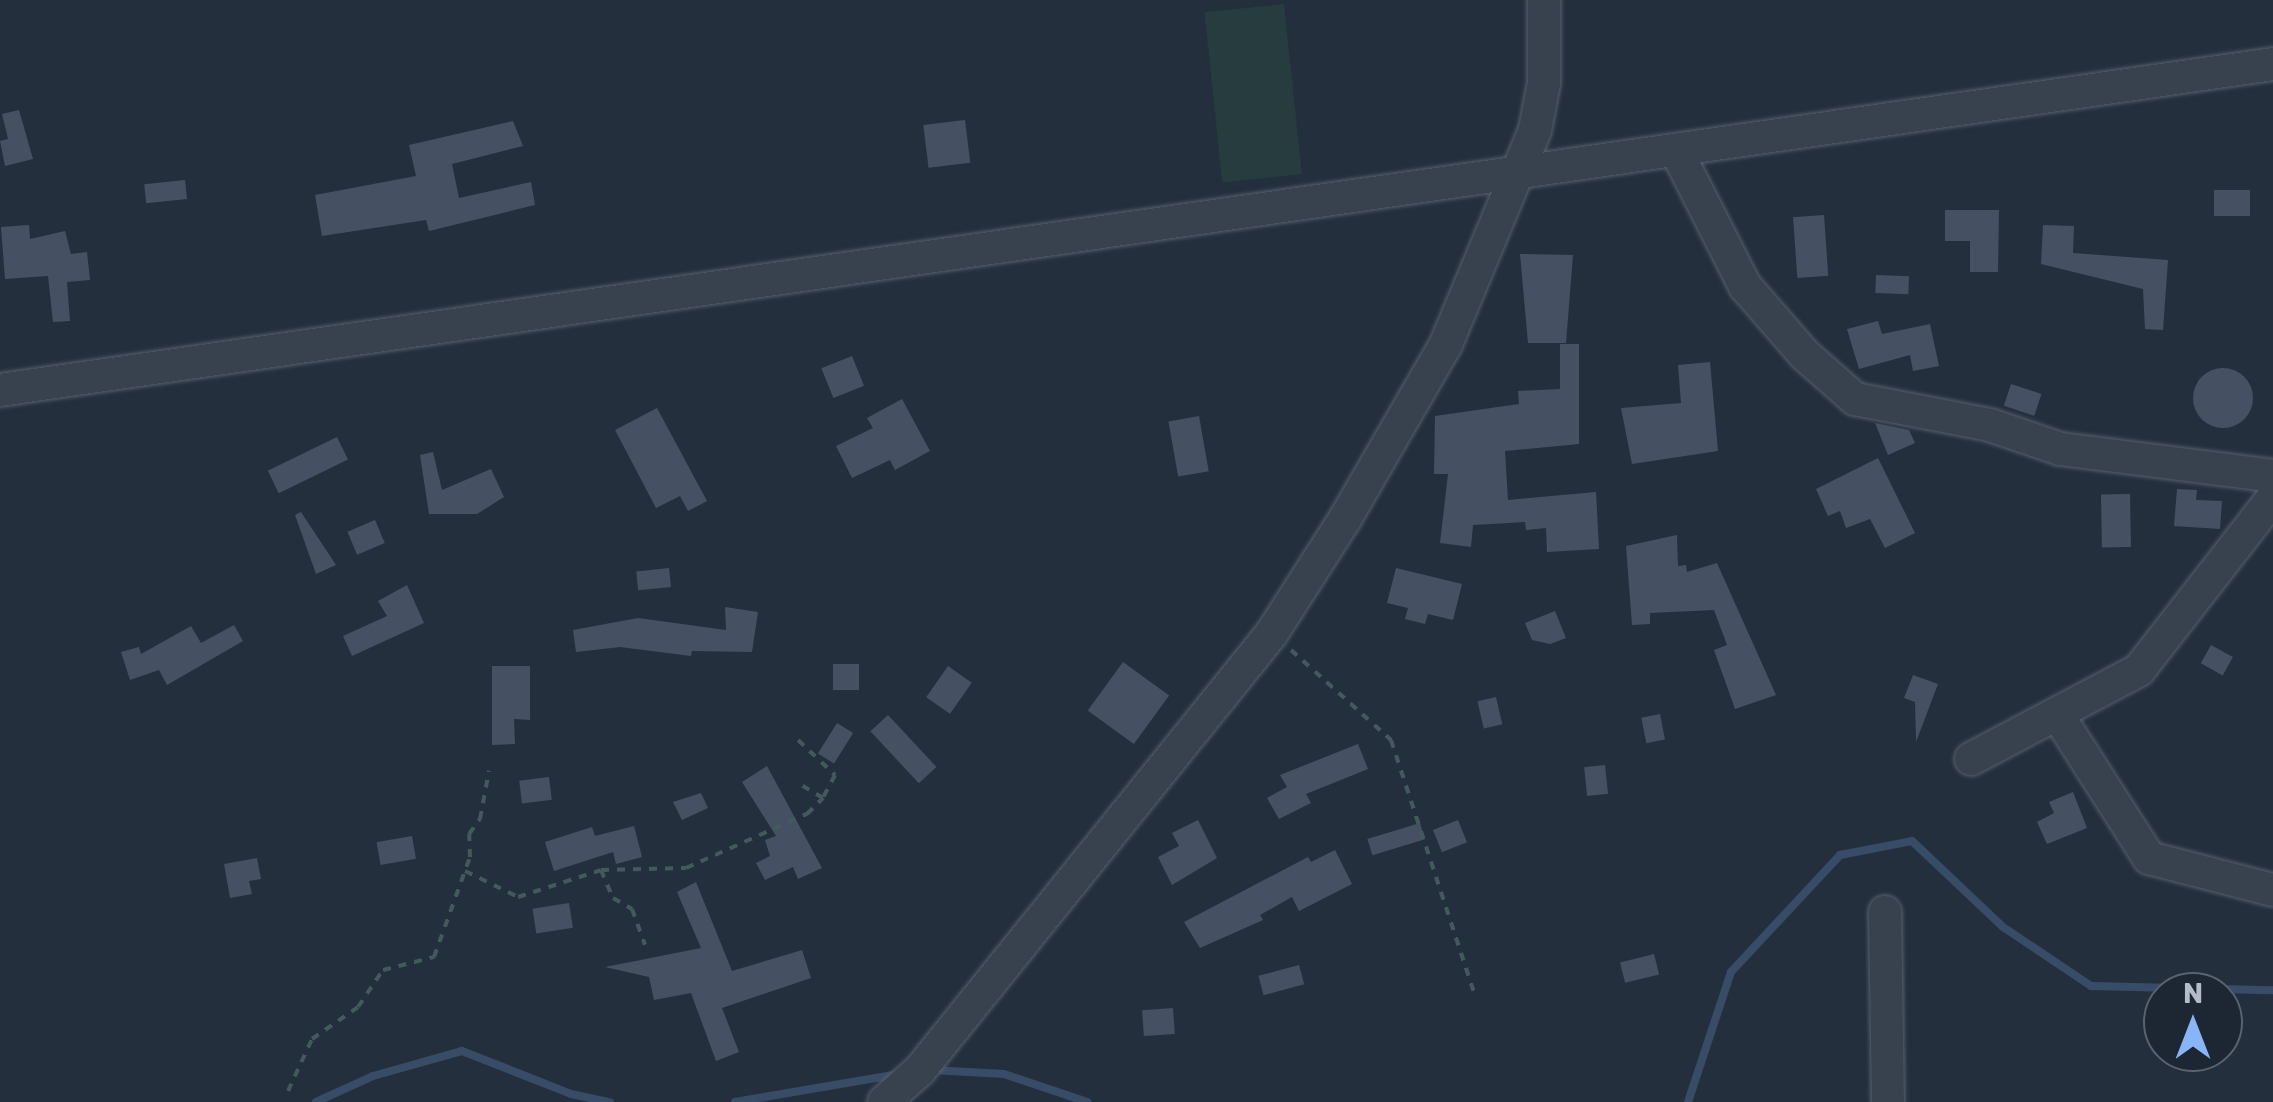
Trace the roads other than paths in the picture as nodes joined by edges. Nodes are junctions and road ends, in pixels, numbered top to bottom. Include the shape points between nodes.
1 (1544, 0) edge
2 (2273, 64) edge
3 (1676, 150) junction
4 (1516, 169) junction
5 (0, 390) edge
6 (2273, 476) edge
7 (2273, 498) edge
8 (2057, 714) junction
9 (1971, 758) dead end
10 (2273, 890) edge
11 (1885, 912) dead end
12 (884, 1102) edge
13 (1888, 1102) edge

1 - 4 street via 1544,84 1535,130
2 - 3 street
3 - 4 street
3 - 6 street via 1745,286 1805,355 1855,399 1990,426 2060,449
4 - 5 street
4 - 12 street via 1446,344 1272,634 920,1070
7 - 8 street via 2139,670
8 - 9 street
8 - 10 street via 2148,858
11 - 13 street

